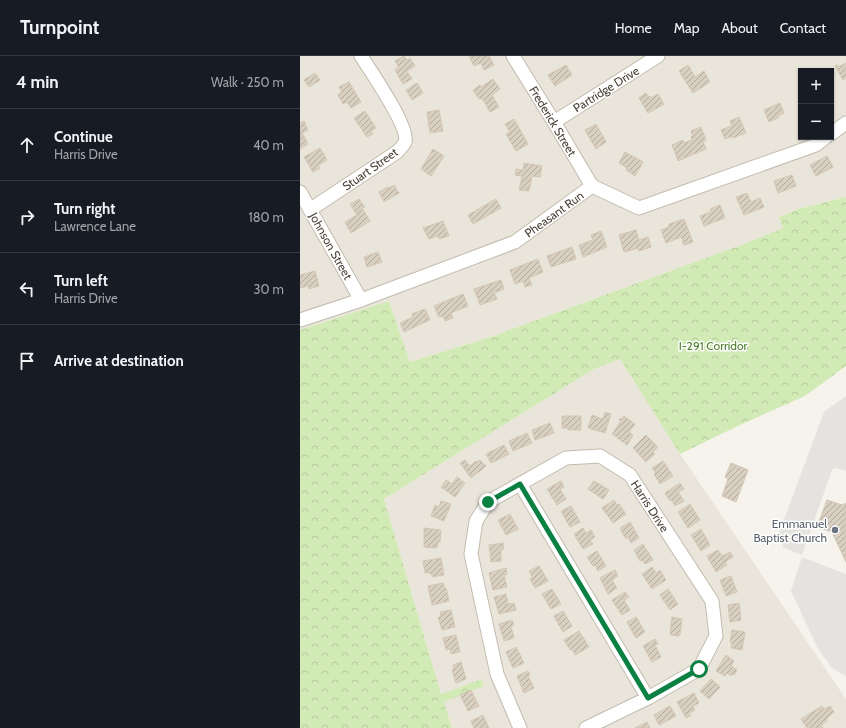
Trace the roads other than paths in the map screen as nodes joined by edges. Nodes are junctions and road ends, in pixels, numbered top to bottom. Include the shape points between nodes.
1 (361, 56) edge
2 (513, 56) edge
3 (658, 56) edge
4 (554, 122) junction
5 (846, 123) edge
6 (834, 132) edge
7 (822, 140) edge
8 (592, 186) junction
9 (300, 192) edge
10 (311, 209) junction
11 (361, 300) junction
12 (300, 320) edge
13 (520, 484) junction
14 (648, 698) junction
15 (520, 728) edge
16 (586, 728) edge

1 - 10 street, Stuart Street via 401,121 406,135 405,142 397,152
2 - 4 street, Frederick Street
3 - 4 street, Partridge Drive
4 - 8 street, Frederick Street
5 - 6 street
7 - 8 street, Pheasant Run via 816,145 638,208
8 - 11 street, Pheasant Run via 515,242
9 - 10 street, Johnson Street
10 - 11 street, Johnson Street
11 - 12 street, Pheasant Run
13 - 14 street
13 - 14 street, Harris Drive via 566,458 600,456 630,475 712,601 716,636 699,669
13 - 15 street, Harris Drive via 488,502 476,521 471,554 498,674
14 - 16 street, Harris Drive

